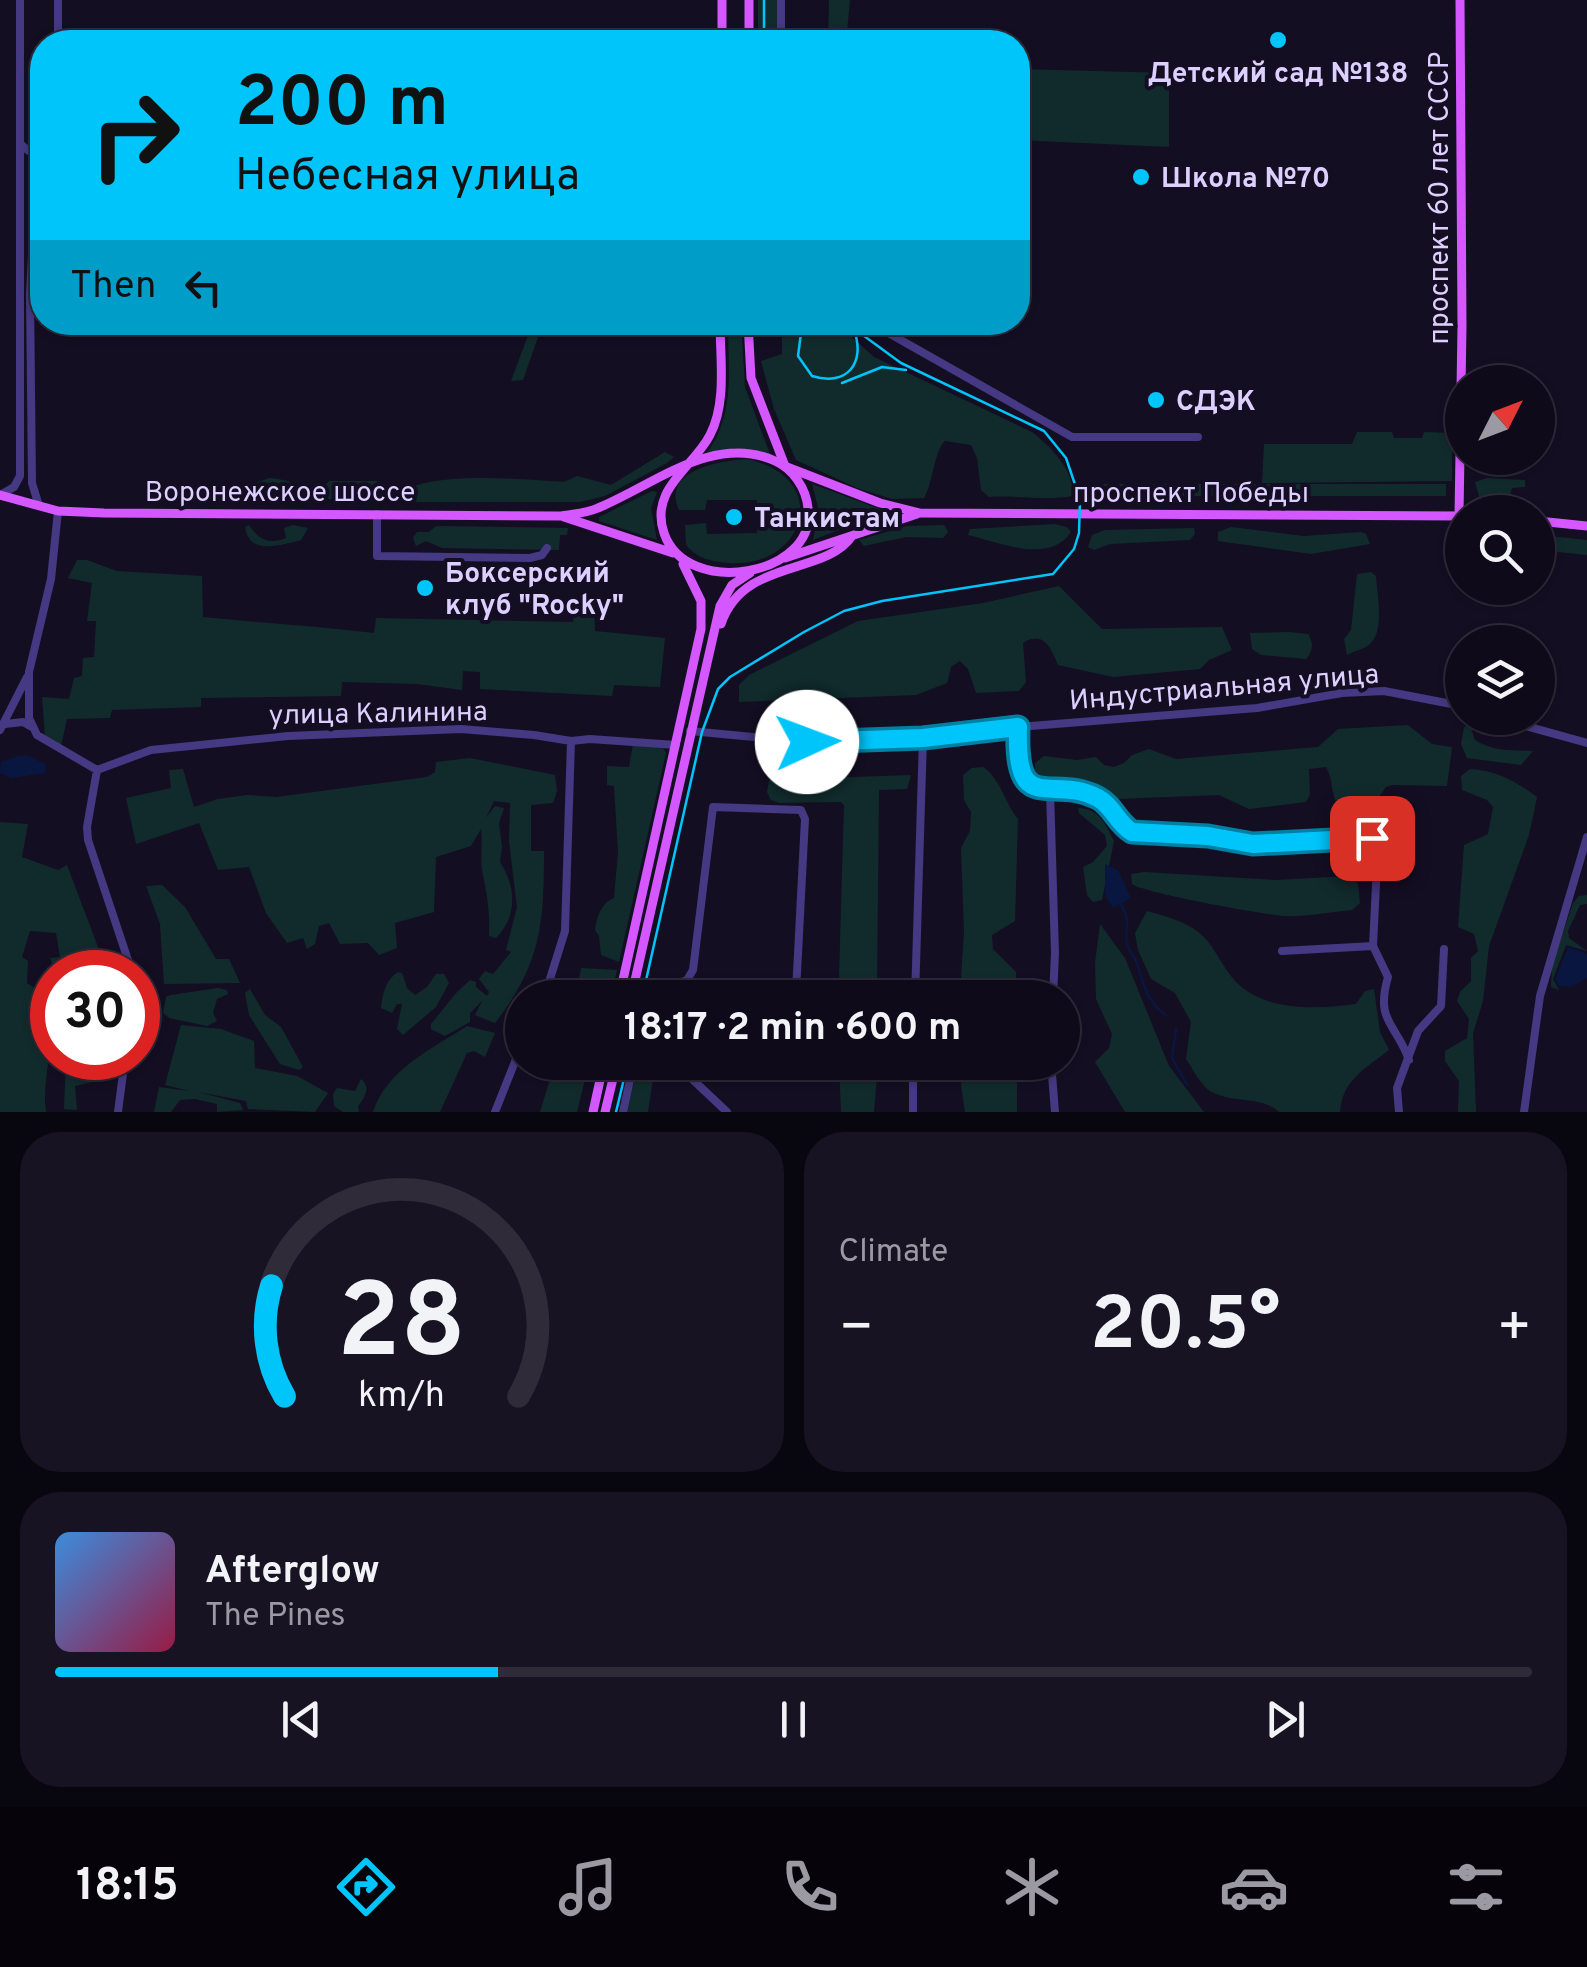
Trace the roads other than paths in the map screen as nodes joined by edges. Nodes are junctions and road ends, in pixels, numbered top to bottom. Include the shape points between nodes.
1 (20, 0) edge
2 (58, 0) edge
3 (722, 0) edge
4 (749, 0) edge
5 (781, 0) edge
6 (1460, 0) edge
7 (58, 30) edge
8 (722, 30) edge
9 (749, 30) edge
10 (781, 30) edge
11 (20, 144) junction
12 (30, 151) edge
13 (30, 335) edge
14 (719, 335) edge
15 (749, 335) edge
16 (892, 335) edge
17 (1198, 437) dead end
18 (785, 466) junction
19 (683, 467) junction
20 (0, 495) edge
21 (1461, 495) edge
22 (39, 506) junction
23 (58, 511) junction
24 (920, 513) junction
25 (377, 514) junction
26 (562, 516) junction
27 (1445, 516) edge
28 (1555, 523) edge
29 (1587, 526) edge
30 (852, 536) junction
31 (547, 548) dead end
32 (676, 554) junction
33 (780, 560) junction
34 (760, 568) junction
35 (707, 663) junction
36 (29, 672) junction
37 (1445, 703) edge
38 (2, 727) edge
39 (32, 727) junction
40 (1018, 727) junction
41 (690, 730) junction
42 (1555, 734) edge
43 (923, 738) junction
44 (571, 742) junction
45 (1587, 743) edge
46 (676, 745) junction
47 (97, 770) junction
48 (1050, 791) junction
49 (1587, 837) edge
50 (1374, 946) junction
51 (1444, 949) dead end
52 (125, 950) edge
53 (1282, 951) dead end
54 (550, 980) edge
55 (623, 980) edge
56 (635, 980) edge
57 (687, 980) edge
58 (797, 980) edge
59 (916, 980) edge
60 (1053, 980) edge
61 (1409, 1060) junction
62 (122, 1080) edge
63 (508, 1080) edge
64 (600, 1080) edge
65 (613, 1080) edge
66 (630, 1080) edge
67 (693, 1080) edge
68 (913, 1080) edge
69 (1052, 1080) edge
70 (118, 1112) edge
71 (495, 1112) edge
72 (593, 1112) edge
73 (606, 1112) edge
74 (623, 1112) edge
75 (728, 1112) edge
76 (913, 1112) edge
77 (1054, 1112) edge
78 (1399, 1112) edge
79 (1524, 1112) edge

1 - 11 street
2 - 7 street
3 - 8 main road
4 - 9 main road
5 - 10 street
6 - 21 main road, проспект 60 лет СССР
11 - 12 street
11 - 20 street via 20,476
13 - 22 street via 32,483
14 - 19 main road via 716,420
15 - 18 main road via 751,378
16 - 17 street via 1072,436
18 - 19 main road via 733,451
18 - 24 main road
18 - 33 main road via 798,480 809,514 801,539
19 - 26 main road via 594,510
19 - 32 main road via 661,512
20 - 22 main road, Воронежское шоссе
22 - 23 main road, Воронежское шоссе
23 - 25 main road, Воронежское шоссе
23 - 36 street via 51,579
24 - 27 main road, проспект Победы
24 - 30 main road
25 - 26 main road, Воронежское шоссе
25 - 31 street via 376,556 530,558
26 - 32 main road
28 - 29 main road
30 - 33 main road
30 - 35 main road via 841,548 752,584 736,597
32 - 34 main road via 716,573
32 - 46 main road via 697,590 702,620
33 - 34 main road
34 - 35 main road via 723,598
35 - 41 main road
36 - 38 street
36 - 39 street
37 - 40 street, Индустриальная улица via 1356,692 1257,708
38 - 39 street
39 - 47 street
40 - 43 street, Индустриальная улица
40 - 48 street via 1024,774
41 - 43 street, Индустриальная улица via 807,742
41 - 56 main road
42 - 45 street
43 - 59 street
44 - 46 street, улица Калинина
44 - 47 street, улица Калинина via 461,729 288,736 152,750
44 - 54 street via 565,931
46 - 55 main road
47 - 52 street via 88,840
48 - 50 street via 1094,796 1132,832 1253,844 1372,838
48 - 60 street
49 - 79 street via 1540,996
50 - 53 street
50 - 61 street via 1388,977 1382,1000 1389,1026
51 - 61 street via 1441,1006 1418,1031
57 - 58 street via 713,808 801,810
61 - 78 street via 1397,1088
62 - 70 street
63 - 71 street
64 - 72 main road
65 - 73 main road
66 - 74 street
67 - 75 street
68 - 76 street
69 - 77 street

